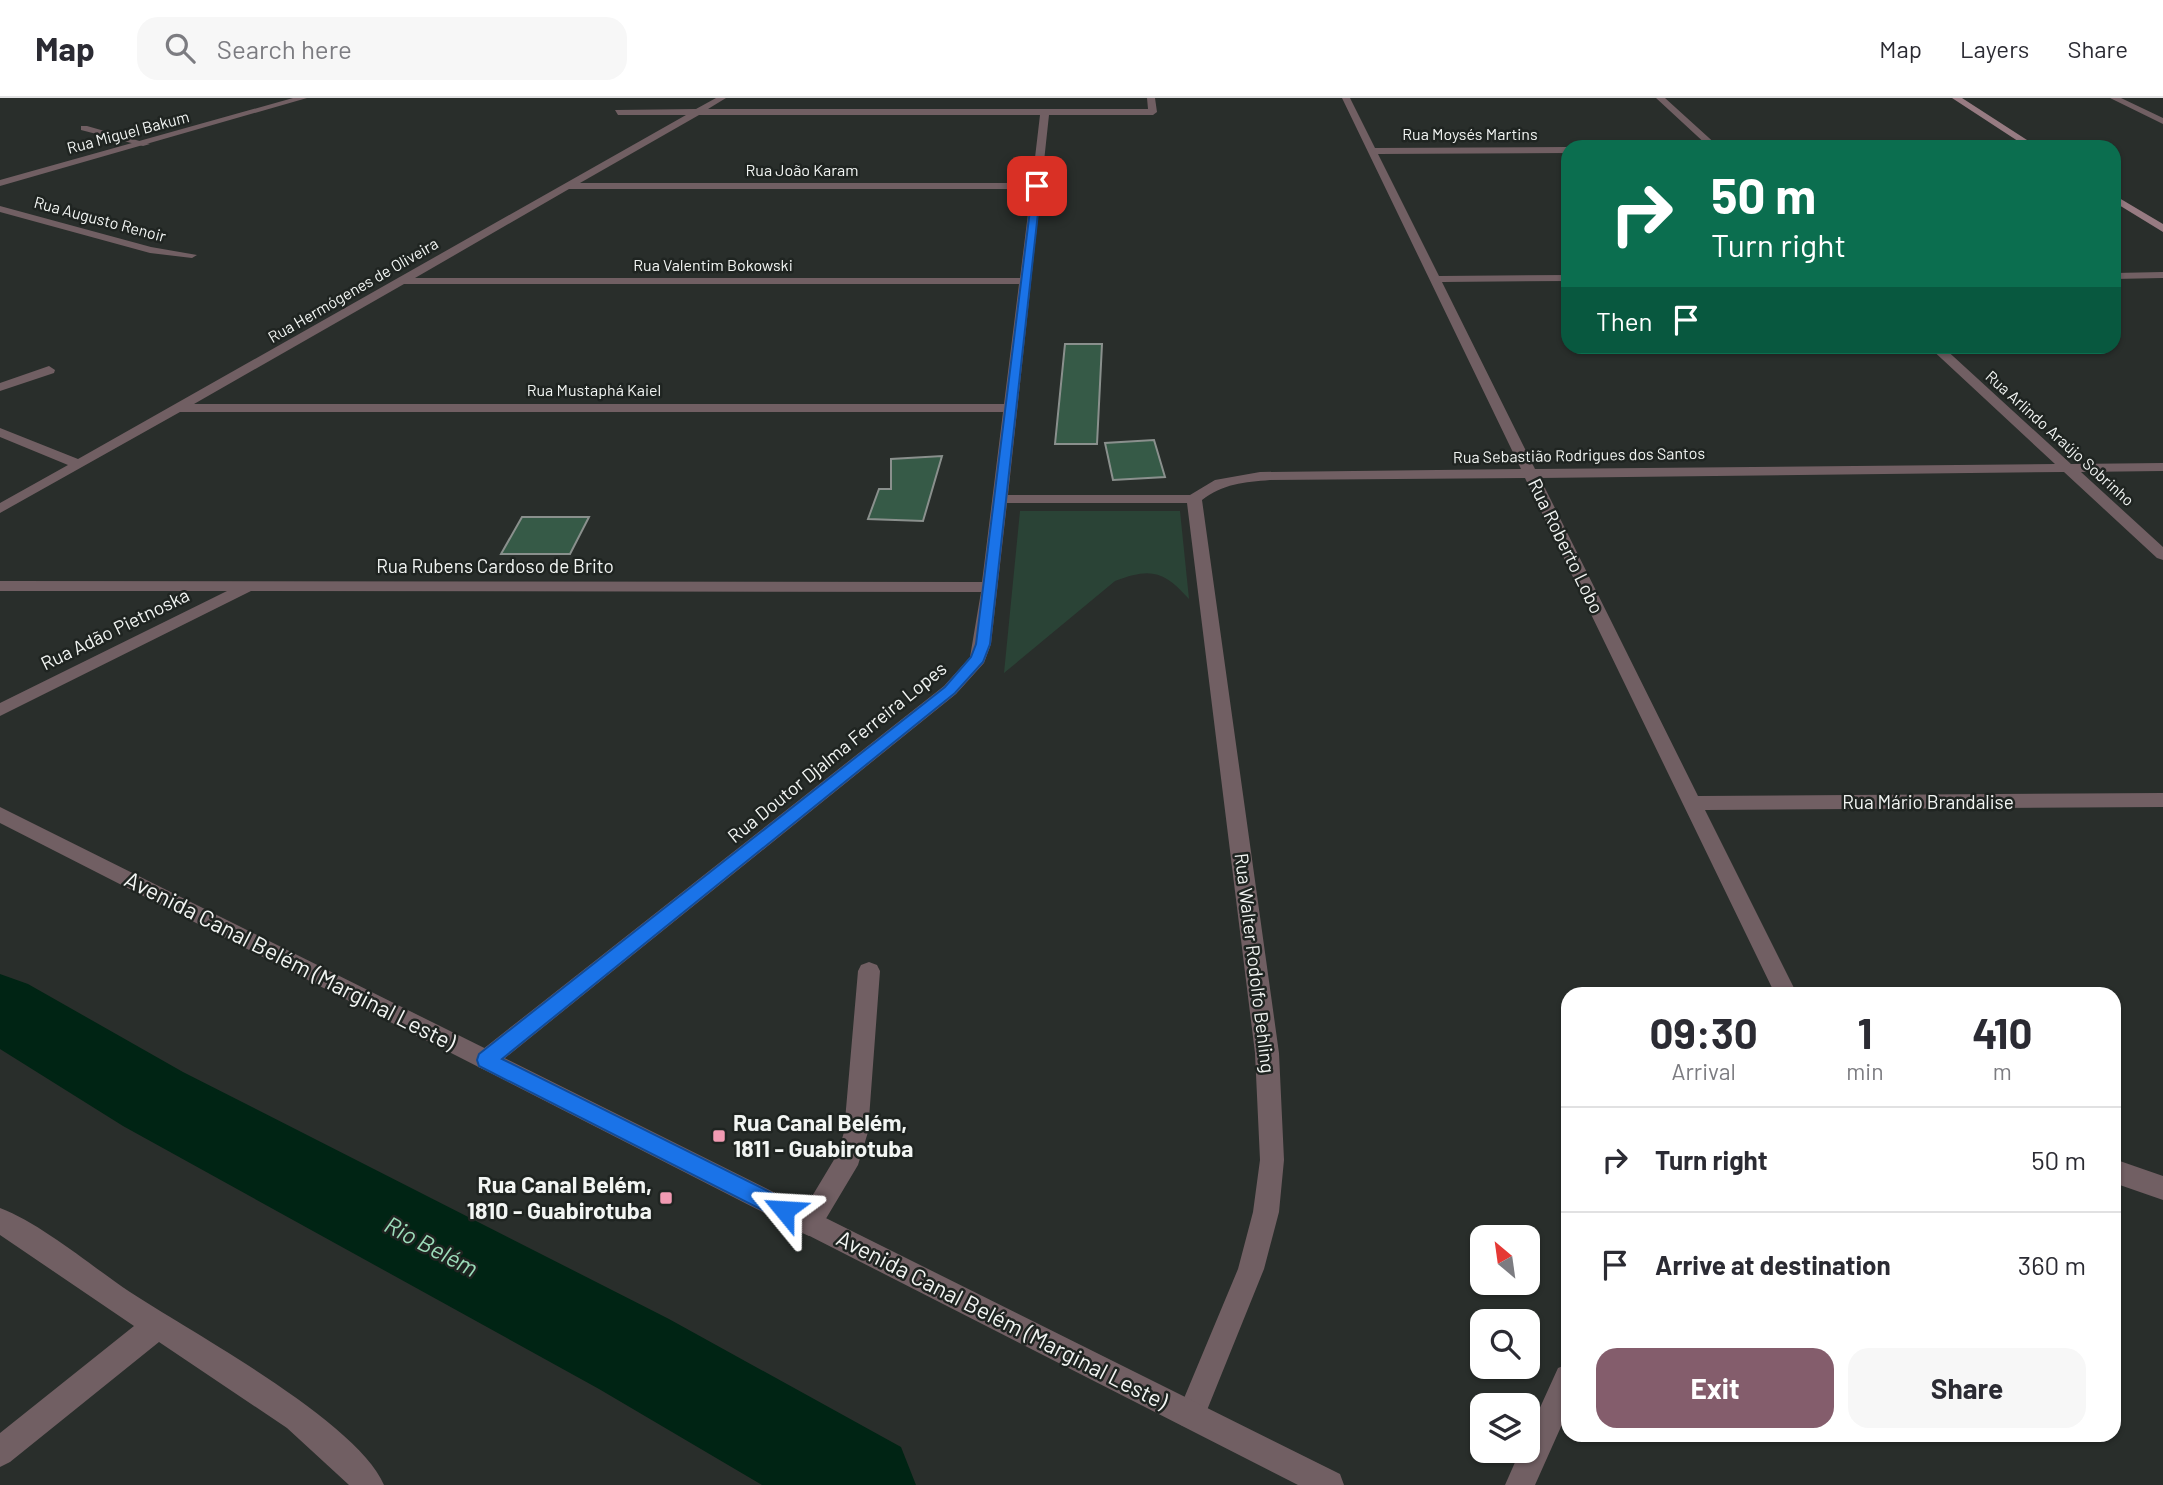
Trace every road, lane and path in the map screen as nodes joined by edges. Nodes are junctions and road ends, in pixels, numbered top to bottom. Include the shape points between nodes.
1 (303, 98) edge
2 (722, 98) edge
3 (957, 98) edge
4 (1151, 98) edge
5 (1346, 98) edge
6 (1660, 98) edge
7 (1956, 98) edge
8 (2114, 98) edge
9 (618, 112) dead end
10 (697, 112) junction
11 (954, 112) junction
12 (1045, 112) junction
13 (2163, 121) edge
14 (84, 128) dead end
15 (1706, 140) edge
16 (2022, 140) edge
17 (146, 144) junction
18 (1561, 150) edge
19 (1372, 151) junction
20 (0, 183) edge
21 (567, 186) junction
22 (1037, 186) junction
23 (2121, 202) edge
24 (0, 209) edge
25 (2162, 228) edge
26 (192, 255) dead end
27 (2121, 275) edge
28 (2163, 275) edge
29 (1435, 278) junction
30 (1561, 278) edge
31 (400, 281) junction
32 (1026, 281) junction
33 (1943, 354) edge
34 (49, 370) dead end
35 (0, 387) edge
36 (177, 408) junction
37 (1011, 408) junction
38 (0, 432) edge
39 (79, 464) junction
40 (2163, 467) edge
41 (2067, 468) junction
42 (1531, 473) junction
43 (1000, 499) junction
44 (1195, 499) junction
45 (0, 509) edge
46 (2163, 555) edge
47 (0, 586) edge
48 (250, 586) junction
49 (990, 587) junction
50 (0, 710) edge
51 (2163, 800) edge
52 (1693, 803) junction
53 (0, 814) edge
54 (869, 971) dead end
55 (1783, 987) edge
56 (486, 1060) junction
57 (2121, 1173) edge
58 (2163, 1188) edge
59 (0, 1220) edge
60 (809, 1223) junction
61 (157, 1326) junction
62 (1561, 1394) edge
63 (1191, 1415) junction
64 (0, 1452) edge
65 (369, 1485) edge
66 (1329, 1485) edge
67 (1520, 1485) edge

1 - 17 street, Rua Miguel Bakum
2 - 10 street, Rua Hermógenes de Oliveira
3 - 11 street
4 - 12 street via 1153,113
5 - 19 street, Rua Roberto Lobo
6 - 15 street
7 - 16 main road
8 - 13 street
9 - 10 street
10 - 11 street
10 - 21 street, Rua Hermógenes de Oliveira
11 - 12 street
12 - 22 street, Rua Doutor Djalma Ferreira Lopes
14 - 17 lane
17 - 20 street, Rua Miguel Bakum
18 - 19 street, Rua Moysés Martins
19 - 29 street, Rua Roberto Lobo
21 - 22 street, Rua João Karam
21 - 31 street, Rua Hermógenes de Oliveira
22 - 32 street, Rua Doutor Djalma Ferreira Lopes
23 - 25 main road
24 - 26 street, Rua Augusto Renoir via 150,250
27 - 28 street
29 - 30 street
29 - 42 street, Rua Roberto Lobo
31 - 32 street, Rua Valentim Bokowski
31 - 36 street, Rua Hermógenes de Oliveira
32 - 37 street, Rua Doutor Djalma Ferreira Lopes
33 - 41 street, Rua Arlindo Araújo Sobrinho
34 - 35 street
36 - 37 street, Rua Mustaphá Kaiel
36 - 39 street, Rua Hermógenes de Oliveira
37 - 43 street, Rua Doutor Djalma Ferreira Lopes
38 - 39 street
39 - 45 street, Rua Hermógenes de Oliveira
40 - 41 street, Rua Sebastião Rodrigues dos Santos
41 - 42 street, Rua Sebastião Rodrigues dos Santos
41 - 46 street, Rua Arlindo Araújo Sobrinho
42 - 44 street, Rua Sebastião Rodrigues dos Santos via 1270,476 1219,482
42 - 52 street, Rua Roberto Lobo
43 - 44 street
43 - 49 street, Rua Doutor Djalma Ferreira Lopes
44 - 63 street, Rua Walter Rodolfo Behling via 1268,1053 1272,1160 1266,1212 1251,1269
47 - 48 street, Rua Rubens Cardoso de Brito
48 - 49 street, Rua Rubens Cardoso de Brito
48 - 50 street, Rua Adão Pietnoska
49 - 56 street, Rua Doutor Djalma Ferreira Lopes via 981,652 950,690
51 - 52 street, Rua Mário Brandalise
52 - 55 street, Rua Roberto Lobo
53 - 56 street, Avenida Canal Belém (Marginal Leste)
54 - 60 street via 856,1132 849,1157
56 - 60 street, Avenida Canal Belém (Marginal Leste)
57 - 58 street
59 - 61 street
60 - 63 street, Avenida Canal Belém (Marginal Leste)
61 - 64 street
61 - 65 street via 254,1385 314,1429
62 - 67 street
63 - 66 street, Avenida Canal Belém (Marginal Leste)

